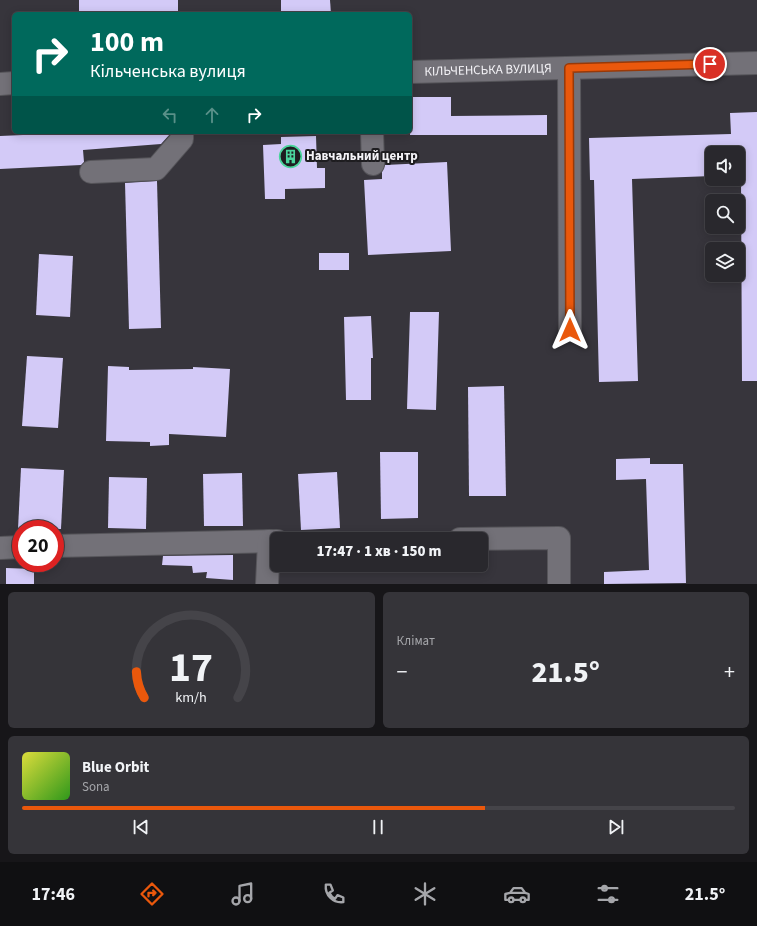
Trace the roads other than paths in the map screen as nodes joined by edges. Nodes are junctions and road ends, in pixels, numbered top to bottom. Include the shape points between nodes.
1 (757, 63) edge
2 (569, 68) junction
3 (412, 72) edge
4 (0, 84) edge
5 (12, 84) edge
6 (182, 134) edge
7 (372, 134) edge
8 (373, 164) dead end
9 (90, 172) dead end
10 (570, 330) dead end
11 (488, 539) edge
12 (270, 541) edge
13 (64, 546) edge
14 (12, 547) edge
15 (0, 548) edge
16 (270, 562) edge
17 (267, 584) edge
18 (559, 584) edge

1 - 2 street, КІЛЬЧЕНСЬКА ВУЛИЦЯ
2 - 3 street, КІЛЬЧЕНСЬКА ВУЛИЦЯ
2 - 10 street
4 - 5 street
6 - 9 street via 182,139 156,169
7 - 8 street
11 - 18 street via 559,538
12 - 13 street
14 - 15 street
16 - 17 street

